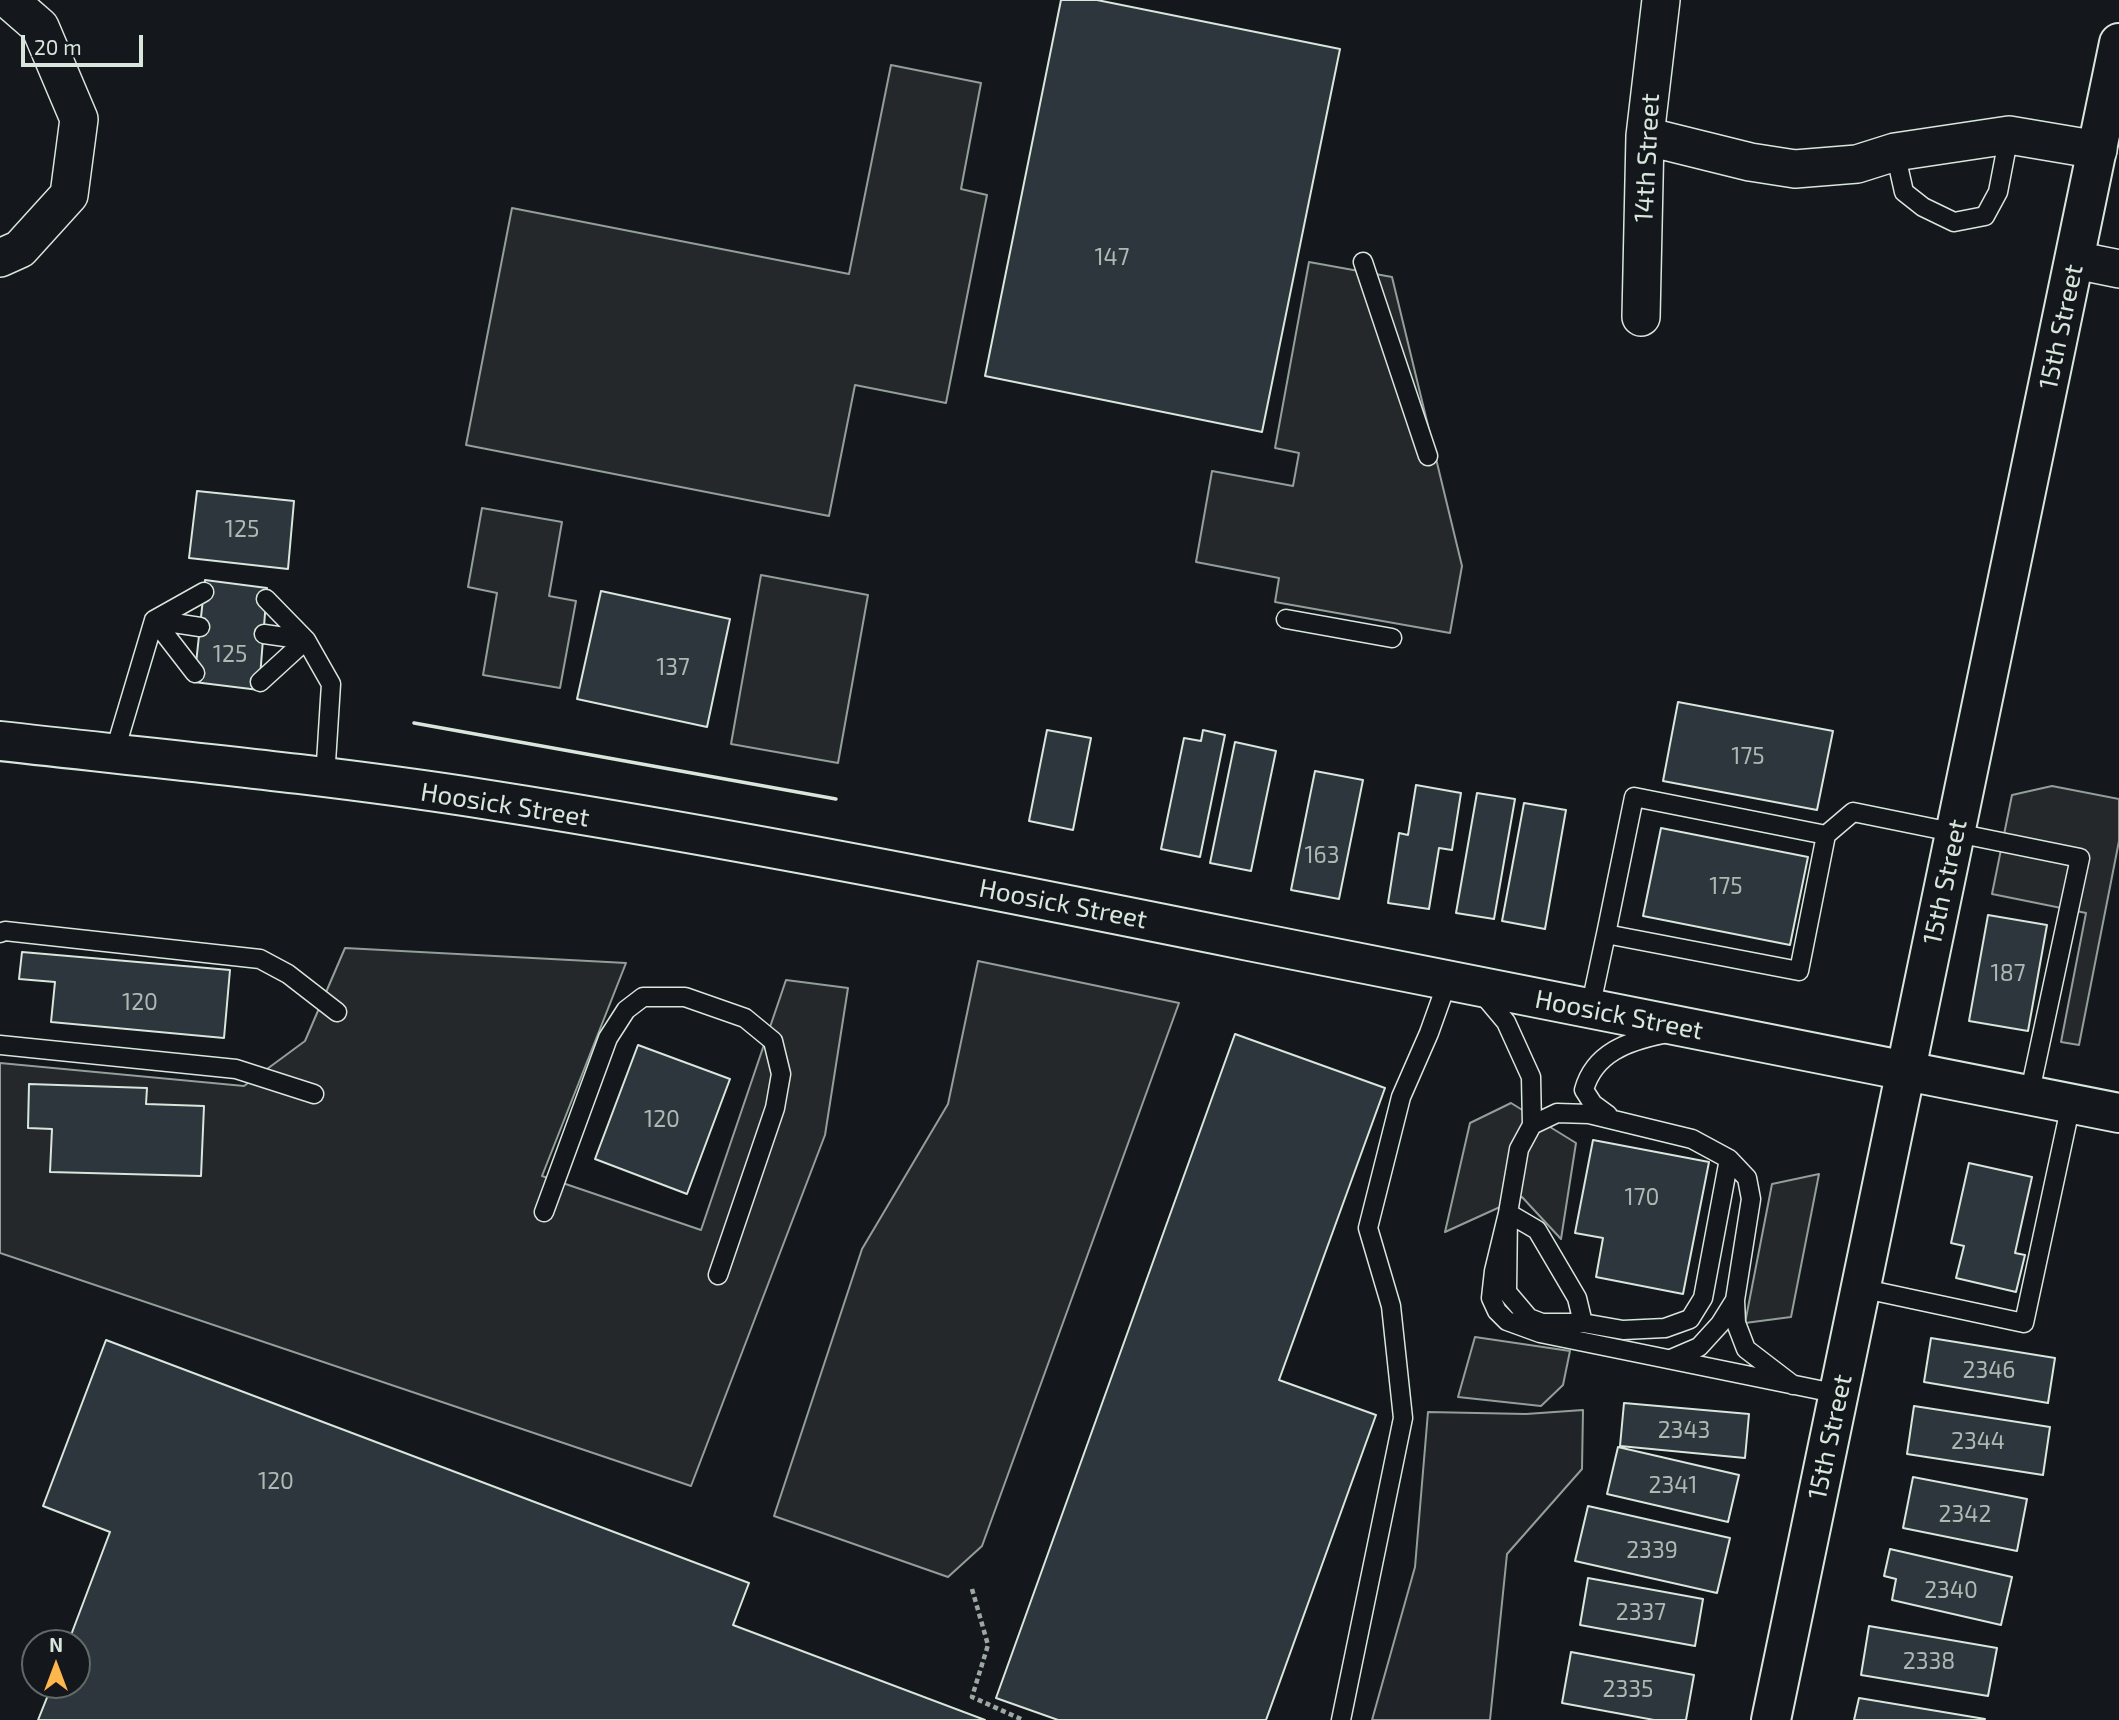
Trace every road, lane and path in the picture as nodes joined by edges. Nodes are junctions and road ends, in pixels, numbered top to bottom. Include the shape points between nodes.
1 (9, 0) edge
2 (1661, 0) edge
3 (2119, 43) edge
4 (2009, 135) junction
5 (1645, 136) junction
6 (2098, 150) junction
7 (1895, 152) junction
8 (0, 258) edge
9 (2075, 260) junction
10 (1363, 262) dead end
11 (2119, 269) edge
12 (1641, 317) dead end
13 (1428, 456) dead end
14 (204, 592) dead end
15 (266, 599) dead end
16 (1286, 619) dead end
17 (154, 620) junction
18 (200, 627) dead end
19 (264, 634) dead end
20 (1392, 638) dead end
21 (306, 640) junction
22 (195, 673) dead end
23 (260, 682) dead end
24 (0, 741) edge
25 (114, 754) junction
26 (325, 778) junction
27 (1956, 833) junction
28 (1826, 835) junction
29 (0, 933) edge
30 (1606, 934) junction
31 (1462, 983) junction
32 (1590, 1009) junction
33 (337, 1012) dead end
34 (1687, 1028) junction
35 (0, 1045) edge
36 (1905, 1073) junction
37 (314, 1094) dead end
38 (2029, 1096) junction
39 (2070, 1104) junction
40 (2119, 1113) edge
41 (1614, 1119) junction
42 (1532, 1125) junction
43 (1729, 1159) junction
44 (544, 1212) dead end
45 (1508, 1213) junction
46 (718, 1275) dead end
47 (1860, 1287) junction
48 (1735, 1300) junction
49 (1583, 1323) junction
50 (1671, 1359) junction
51 (1793, 1385) junction
52 (1839, 1394) junction
53 (972, 1589) dead end
54 (1023, 1720) edge
55 (1341, 1720) edge
56 (1771, 1720) edge

1 - 8 street via 40,27 79,119 69,195 20,249
2 - 5 street, 14th Street
3 - 6 main road, 15th Street
4 - 6 street
4 - 7 street
4 - 7 lane via 1998,192 1985,216 1954,222 1904,192
5 - 7 street via 1795,169 1857,164
5 - 12 street, 14th Street
6 - 9 main road, 15th Street
9 - 11 street
9 - 27 main road, 15th Street
10 - 13 lane
14 - 17 lane
15 - 21 lane
16 - 20 lane
17 - 18 lane
17 - 22 lane
17 - 25 lane
19 - 21 lane
21 - 23 lane
21 - 26 lane via 331,684
24 - 25 main road, Hoosick Street
25 - 26 main road, Hoosick Street
26 - 31 main road, Hoosick Street via 483,799 780,851
27 - 28 lane via 1853,811
27 - 36 main road, 15th Street
27 - 38 lane via 2080,858
28 - 30 lane via 1799,971
28 - 30 lane via 1634,797
29 - 33 lane via 260,959 288,974
30 - 32 lane
31 - 32 main road, Hoosick Street
31 - 42 lane via 1506,1022 1531,1077
31 - 55 lane via 1429,1033 1401,1097 1368,1228 1391,1306 1403,1418
32 - 34 main road, Hoosick Street
34 - 36 main road, Hoosick Street
34 - 41 lane via 1636,1039 1591,1071 1584,1090 1593,1104
35 - 37 lane via 236,1069
36 - 38 main road, Hoosick Street
36 - 47 main road, 15th Street
38 - 39 main road, Hoosick Street
39 - 40 main road, Hoosick Street
39 - 47 lane via 2024,1323
41 - 42 lane via 1557,1113
41 - 43 lane via 1692,1139
42 - 45 lane via 1519,1149
43 - 48 lane via 1747,1178 1751,1199
43 - 49 lane via 1703,1298 1690,1319 1665,1328 1623,1330
44 - 46 lane via 608,1038 626,1010 643,997 685,997 744,1018 773,1041 781,1074 775,1108
45 - 49 lane via 1537,1230 1577,1298
45 - 49 lane via 1507,1292 1529,1318 1542,1323
45 - 50 lane via 1491,1298 1507,1321 1540,1333
47 - 52 main road, 15th Street
48 - 50 lane via 1699,1347
48 - 51 lane via 1736,1324 1746,1349
50 - 51 lane
51 - 52 lane
52 - 56 main road, 15th Street
53 - 54 path via 988,1645 972,1697

